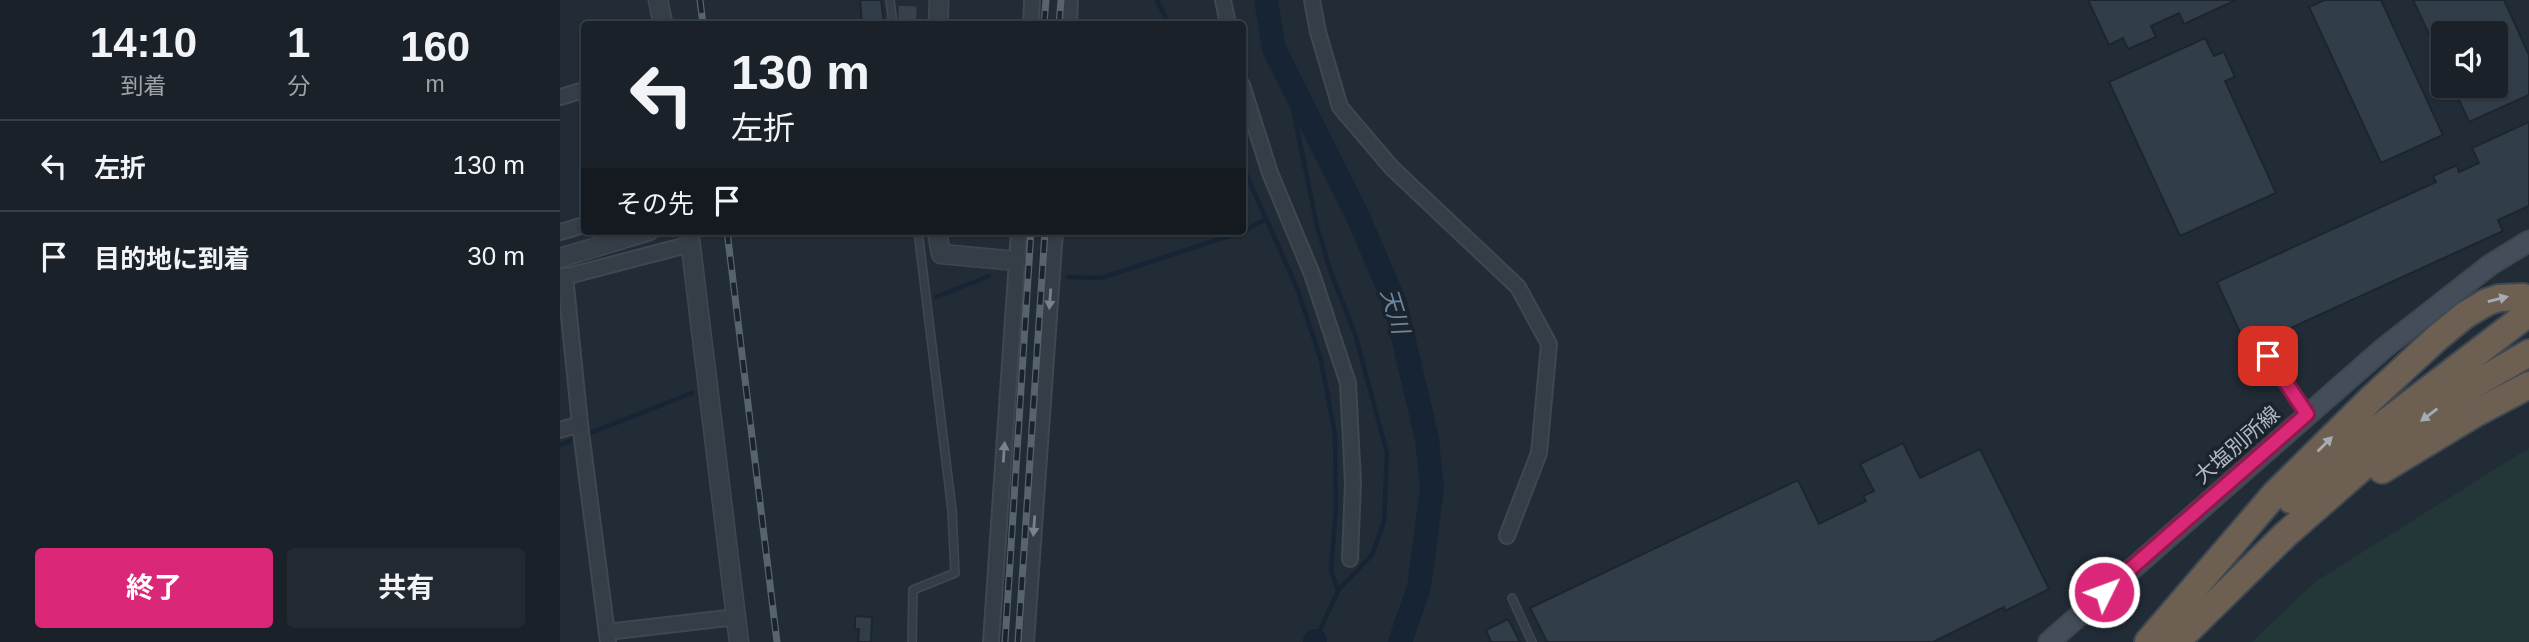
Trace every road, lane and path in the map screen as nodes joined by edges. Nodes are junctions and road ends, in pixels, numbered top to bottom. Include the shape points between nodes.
1 (658, 0) edge
2 (890, 0) edge
3 (939, 0) edge
4 (1032, 0) edge
5 (1070, 0) edge
6 (1223, 0) edge
7 (1312, 0) edge
8 (662, 21) edge
9 (893, 21) edge
10 (938, 21) edge
11 (1031, 21) edge
12 (1069, 21) edge
13 (1227, 21) edge
14 (581, 91) edge
15 (560, 97) edge
16 (1246, 98) edge
17 (581, 226) edge
18 (560, 232) edge
19 (636, 235) edge
20 (918, 235) edge
21 (938, 235) edge
22 (1019, 235) edge
23 (1055, 235) edge
24 (690, 237) edge
25 (2529, 241) edge
26 (560, 258) edge
27 (1017, 261) junction
28 (562, 277) edge
29 (2526, 304) edge
30 (2529, 324) edge
31 (2529, 341) edge
32 (2529, 353) edge
33 (2268, 356) dead end
34 (2529, 386) edge
35 (2449, 387) junction
36 (2307, 414) junction
37 (560, 430) edge
38 (581, 433) junction
39 (1507, 536) dead end
40 (1350, 559) dead end
41 (1512, 598) dead end
42 (736, 617) junction
43 (2174, 634) edge
44 (608, 637) edge
45 (738, 642) edge
46 (912, 642) edge
47 (991, 642) edge
48 (1026, 642) edge
49 (1532, 642) edge
50 (2049, 642) edge
51 (2148, 642) edge

1 - 8 street
2 - 9 lane
3 - 10 street
4 - 11 street
5 - 12 street
6 - 13 street
7 - 39 street via 1340,107 1392,168 1518,287 1549,344 1539,453
14 - 15 street
16 - 40 street via 1348,383 1353,483
17 - 18 street
19 - 26 street
20 - 46 lane via 952,510 955,573 913,590
21 - 27 street via 941,254
22 - 27 street
23 -> 48 street
24 - 28 street
24 - 42 street
25 - 36 main road, 大塩別所線 via 2441,302
47 -> 27 street
28 - 38 street
29 - 35 highway
43 -> 29 highway via 2274,495 2371,399 2465,315 2499,298
30 - 35 highway
31 - 35 highway
32 - 35 highway
33 - 36 lane
34 - 43 highway via 2476,413 2367,481
35 - 43 highway via 2352,448 2269,519
36 - 50 main road, 大塩別所線
37 - 38 street
38 - 44 street
41 - 49 lane
42 - 44 street
42 - 45 street
43 - 51 highway

